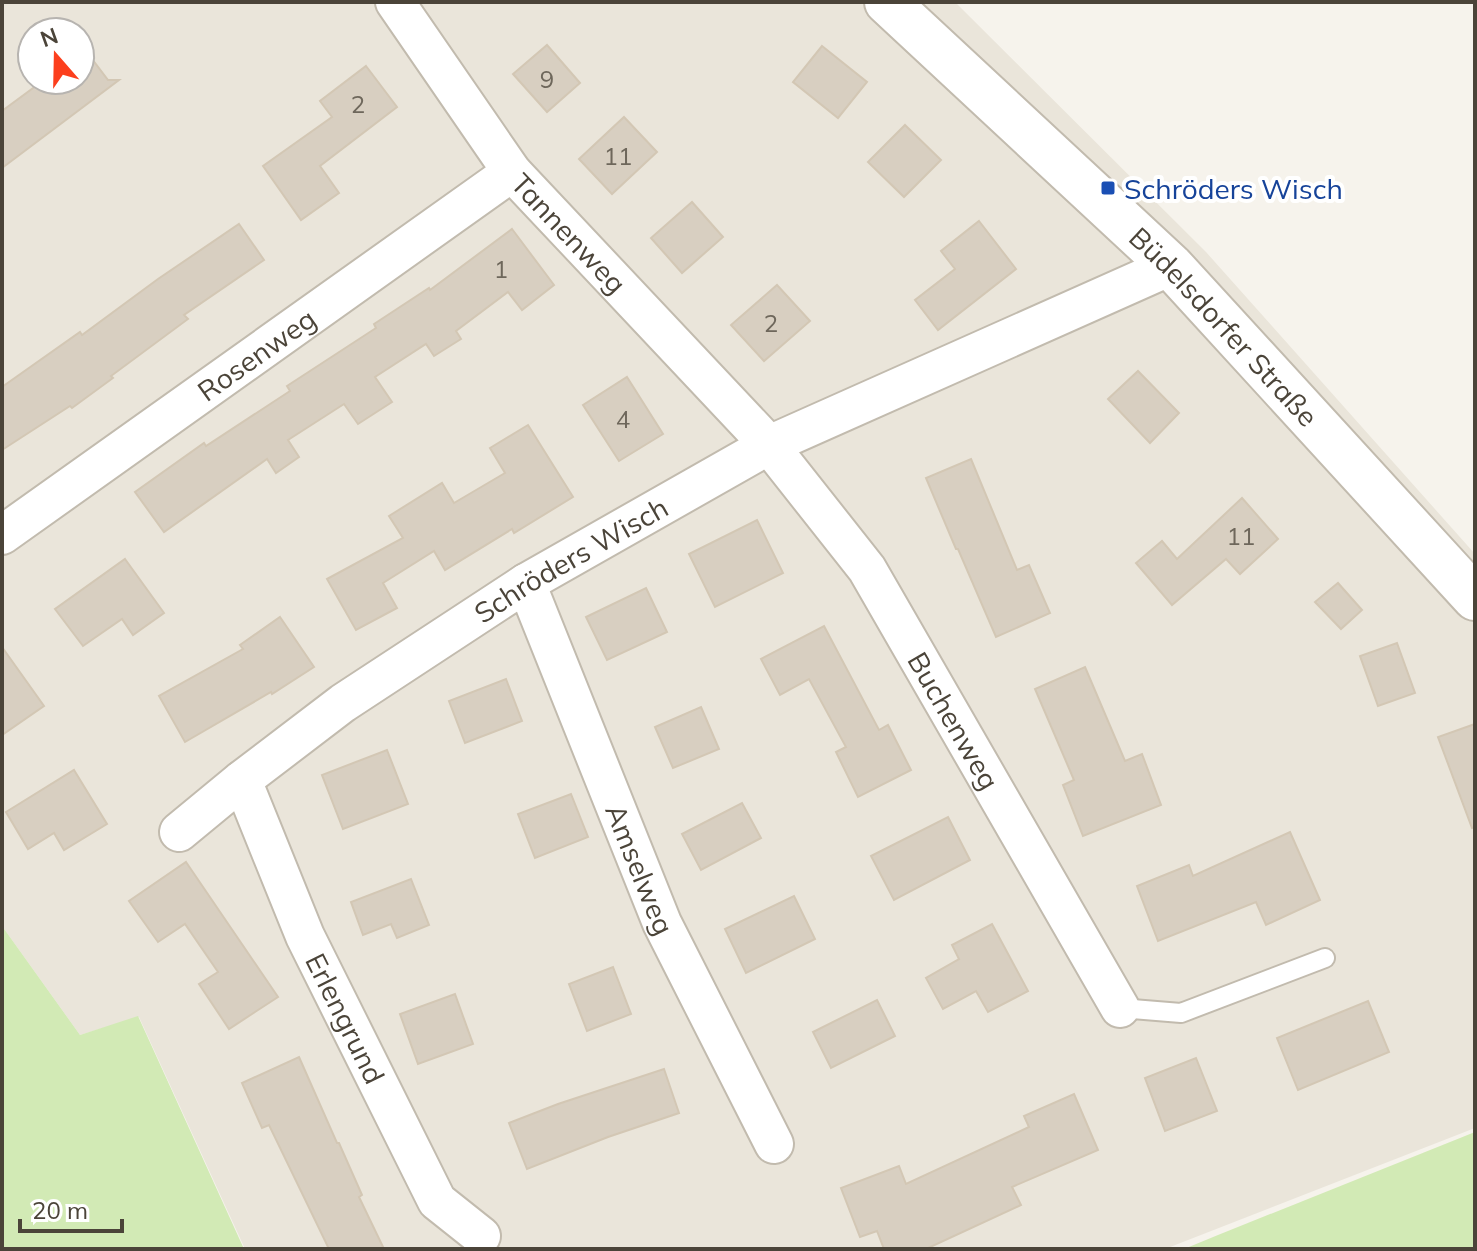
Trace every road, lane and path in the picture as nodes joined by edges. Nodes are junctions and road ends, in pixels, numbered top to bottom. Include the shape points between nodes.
1 (395, 2) edge
2 (887, 2) edge
3 (512, 172) junction
4 (1171, 266) junction
5 (769, 445) junction
6 (2, 535) edge
7 (526, 583) junction
8 (1475, 598) edge
9 (242, 780) junction
10 (179, 832) dead end
11 (1325, 958) dead end
12 (1120, 1008) joint
13 (774, 1144) dead end
14 (481, 1236) dead end

1 - 3 street, Tannenweg
2 - 4 street, Büdelsdorfer Straße
3 - 5 street, Tannenweg
3 - 6 street, Rosenweg
4 - 5 street, Schröders Wisch
4 - 8 street, Büdelsdorfer Straße
5 - 7 street, Schröders Wisch
5 - 12 street, Buchenweg via 867,569
7 - 9 street, Schröders Wisch via 343,703
7 - 13 street, Amselweg via 662,923
9 - 10 street, Schröders Wisch
9 - 14 street, Erlengrund via 305,936 437,1201
11 - 12 lane via 1181,1013

